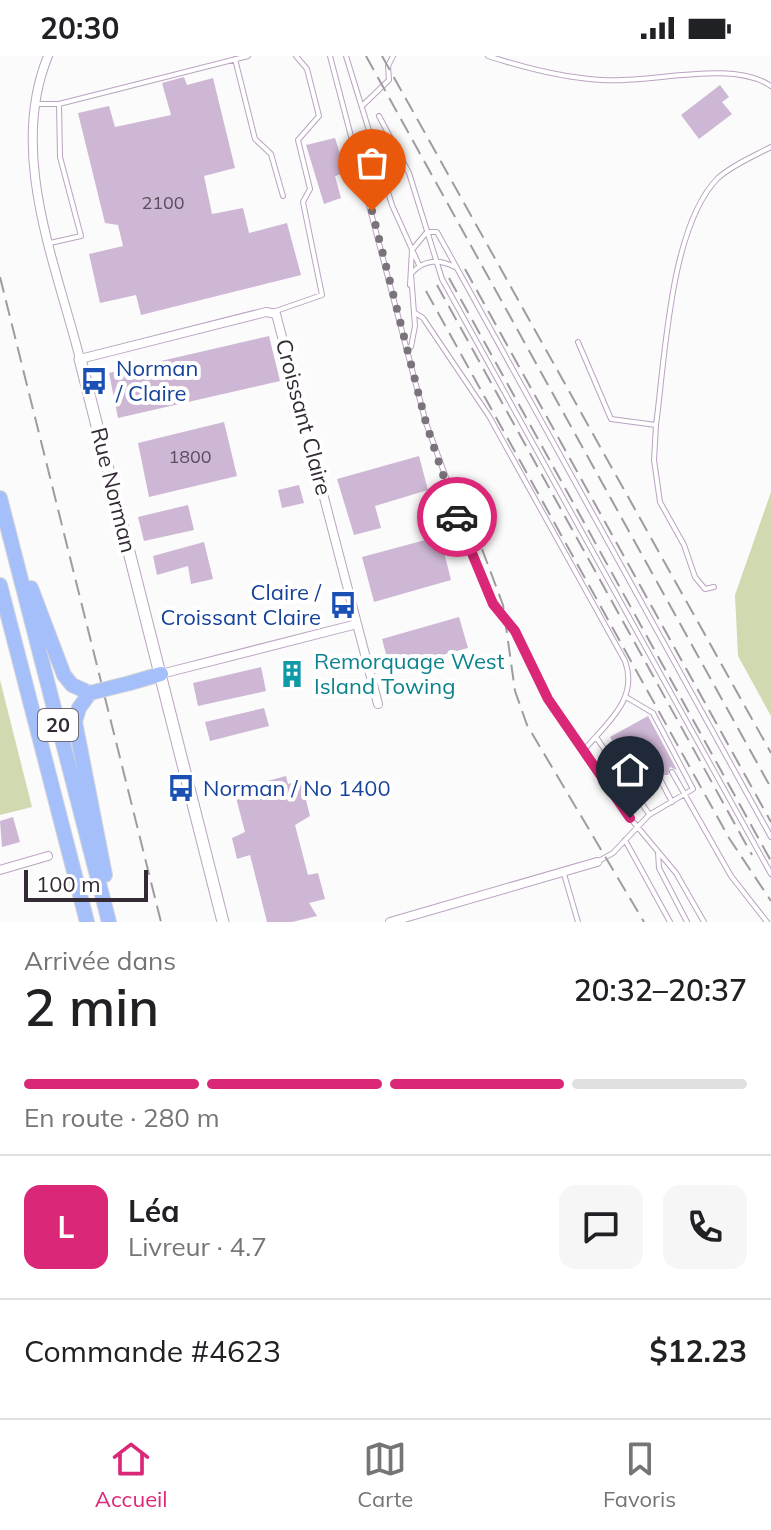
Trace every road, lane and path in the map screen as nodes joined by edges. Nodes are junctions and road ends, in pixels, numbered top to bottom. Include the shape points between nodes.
1 (48, 56) edge
2 (248, 56) edge
3 (296, 56) edge
4 (330, 56) edge
5 (346, 56) edge
6 (393, 56) edge
7 (488, 56) edge
8 (235, 59) junction
9 (771, 86) edge
10 (35, 103) junction
11 (59, 104) junction
12 (363, 105) junction
13 (379, 116) dead end
14 (771, 147) edge
15 (283, 196) dead end
16 (427, 232) junction
17 (50, 243) junction
18 (411, 252) junction
19 (434, 261) junction
20 (419, 265) junction
21 (459, 271) junction
22 (410, 285) junction
23 (272, 312) junction
24 (415, 313) junction
25 (578, 342) dead end
26 (406, 348) junction
27 (80, 359) junction
28 (656, 425) junction
29 (0, 498) edge
30 (8, 528) junction
31 (0, 585) edge
32 (714, 587) dead end
33 (357, 624) junction
34 (161, 674) junction
35 (88, 694) junction
36 (626, 697) junction
37 (378, 704) dead end
38 (596, 737) junction
39 (584, 751) junction
40 (672, 772) dead end
41 (660, 779) dead end
42 (684, 796) junction
43 (672, 802) junction
44 (649, 815) junction
45 (637, 826) junction
46 (771, 837) edge
47 (625, 840) junction
48 (658, 852) junction
49 (48, 856) dead end
50 (597, 862) joint
51 (0, 870) edge
52 (563, 872) junction
53 (771, 874) edge
54 (87, 922) edge
55 (111, 922) edge
56 (223, 922) edge
57 (390, 922) edge
58 (578, 922) edge
59 (670, 922) edge
60 (687, 922) edge
61 (704, 922) edge
62 (767, 922) edge

1 - 10 street, Rue Norman
2 - 8 lane
3 - 23 lane via 307,69 319,116 298,140 310,189 303,202 322,295
4 - 26 lane
5 - 12 lane
6 - 12 lane via 389,80
7 - 9 lane via 589,79 741,73
8 - 11 lane
8 - 15 lane via 255,139 271,154
10 - 11 lane
10 - 17 street, Rue Norman via 33,160
11 - 17 lane via 60,157 81,236
12 - 18 lane
13 - 16 lane via 407,168
14 - 28 lane via 718,179 681,252
16 - 18 lane
16 - 19 lane
16 - 21 lane via 441,235
17 - 27 street, Rue Norman
18 - 20 lane
18 - 22 lane
19 - 20 lane
19 - 21 lane
19 - 53 lane
20 - 22 lane
21 - 46 lane
22 - 24 lane
23 - 27 street, Croissant Claire
23 - 33 street, Croissant Claire via 279,321
24 - 26 lane via 413,341
24 - 36 lane via 477,395 535,496 622,655 630,679
25 - 28 lane via 610,417
26 - 39 lane via 447,488 488,592
27 - 34 street, Rue Norman
28 - 32 lane via 660,502 698,583 705,589
29 - 30 highway, 20
30 - 35 highway via 64,675
30 - 55 highway, 20
31 - 54 highway, 20
33 - 34 street
33 - 37 street, Croissant Claire
34 - 35 highway, bridge
34 - 56 street, Rue Norman
35 - 55 highway via 75,722
36 - 38 lane
36 - 42 lane via 653,713 692,784 693,790
38 - 39 lane
38 - 44 lane
39 - 45 lane
40 - 42 lane
41 - 43 lane
42 - 43 lane
42 - 62 lane via 731,876
43 - 44 lane
44 - 45 lane
45 - 47 lane
45 - 48 lane
47 - 50 lane
47 - 59 lane
48 - 60 lane via 658,864
48 - 61 lane
49 - 51 street
50 - 52 street
52 - 57 street
52 - 58 lane

